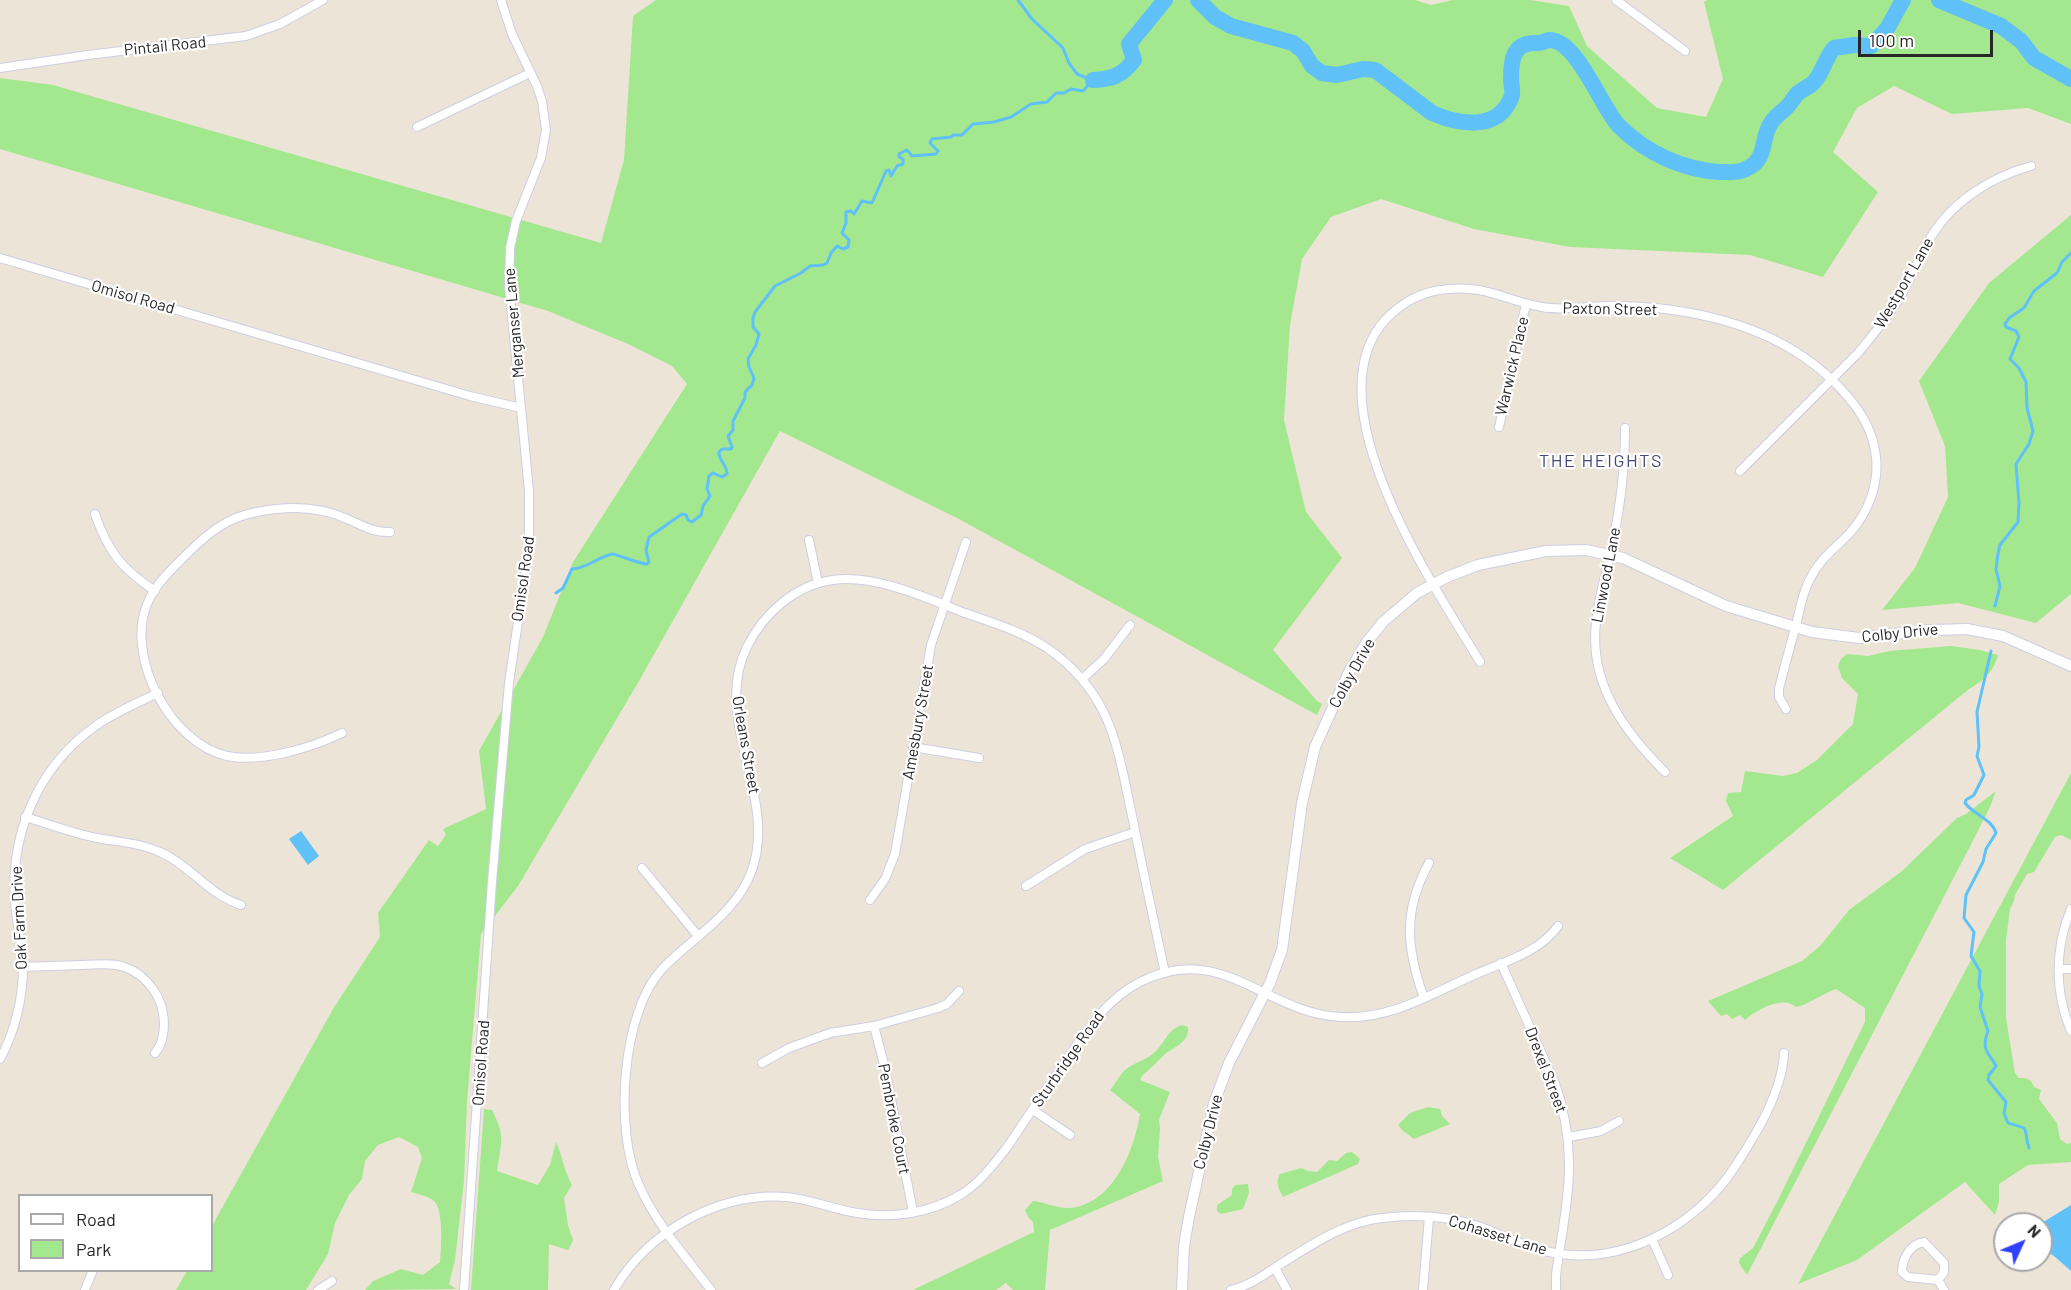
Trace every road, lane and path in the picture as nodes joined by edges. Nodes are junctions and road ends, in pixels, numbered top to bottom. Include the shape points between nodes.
1 (323, 0) edge
2 (501, 0) edge
3 (1616, 0) edge
4 (1685, 51) dead end
5 (0, 68) edge
6 (530, 73) junction
7 (417, 127) dead end
8 (2031, 166) dead end
9 (0, 258) edge
10 (1526, 304) junction
11 (1832, 380) junction
12 (521, 408) junction
13 (1499, 427) dead end
14 (1625, 428) dead end
15 (1740, 471) dead end
16 (95, 514) dead end
17 (390, 532) dead end
18 (809, 540) dead end
19 (966, 542) dead end
20 (1611, 554) junction
21 (818, 583) junction
22 (1433, 584) junction
23 (155, 591) junction
24 (945, 605) junction
25 (1131, 626) dead end
26 (1795, 627) junction
27 (1480, 662) dead end
28 (2071, 666) edge
29 (1082, 679) junction
30 (158, 693) junction
31 (1786, 710) dead end
32 (342, 734) dead end
33 (914, 747) junction
34 (979, 758) dead end
35 (1665, 772) dead end
36 (25, 817) junction
37 (1135, 832) junction
38 (1429, 863) dead end
39 (642, 868) dead end
40 (1026, 886) dead end
41 (870, 900) dead end
42 (241, 905) dead end
43 (2071, 909) edge
44 (1558, 926) dead end
45 (698, 936) junction
46 (1501, 963) junction
47 (23, 967) junction
48 (2059, 969) junction
49 (2071, 969) edge
50 (1165, 973) junction
51 (959, 991) dead end
52 (1265, 993) junction
53 (1424, 998) junction
54 (874, 1026) junction
55 (2071, 1031) edge
56 (155, 1053) dead end
57 (1784, 1053) dead end
58 (1, 1057) edge
59 (762, 1063) dead end
60 (1033, 1110) junction
61 (1619, 1121) dead end
62 (1070, 1135) dead end
63 (1569, 1137) junction
64 (913, 1212) junction
65 (1428, 1217) junction
66 (667, 1232) junction
67 (1652, 1239) junction
68 (1559, 1253) junction
69 (1275, 1268) junction
70 (92, 1272) edge
71 (1668, 1275) dead end
72 (1938, 1280) junction
73 (332, 1281) dead end
74 (85, 1290) edge
75 (318, 1290) edge
76 (464, 1290) edge
77 (614, 1290) edge
78 (711, 1290) edge
79 (1182, 1290) edge
80 (1231, 1290) edge
81 (1287, 1290) edge
82 (1423, 1290) edge
83 (1556, 1290) edge
84 (1944, 1290) edge

1 - 5 street, Pintail Road via 280,24 246,36
2 - 6 street, Merganser Lane
3 - 4 street
6 - 7 street
6 - 12 street, Merganser Lane via 542,101 546,130 542,158 516,221 510,248 509,286
8 - 11 street, Westport Lane via 1977,190 1950,212 1927,243 1891,311
9 - 12 street, Omisol Road
10 - 11 street, Paxton Street via 1560,309 1655,308 1713,318 1772,338 1805,357
10 - 13 street, Warwick Place
10 - 22 street, Paxton Street via 1484,290 1428,292 1392,312 1367,350 1362,386 1374,459 1392,505
11 - 15 street, Westport Lane
11 - 26 street, Paxton Street via 1869,428 1876,456 1876,482 1856,526 1830,550 1812,575
12 - 76 street, Omisol Road via 530,547 508,683
14 - 20 street, Linwood Lane via 1622,488
16 - 23 street via 115,558
17 - 23 street via 370,530 314,509 279,509 240,516 203,538
18 - 21 street
19 - 24 street, Amesbury Street
20 - 22 street, Colby Drive via 1572,549 1536,552 1464,569
20 - 26 street, Colby Drive via 1726,606
20 - 35 street, Linwood Lane via 1596,622 1598,669 1621,722
21 - 24 street, Orleans Street via 860,580
21 - 45 street, Orleans Street via 772,612 754,635 741,663 736,693 757,804 756,857 738,898
22 - 27 street, Paxton Street
22 - 52 street, Colby Drive via 1395,611 1366,643 1321,732 1302,803 1282,950
23 - 30 street via 144,618 142,650
24 - 29 street, Orleans Street via 1030,638
24 - 33 street, Amesbury Street via 931,645
25 - 29 street
26 - 28 street, Colby Drive via 1858,638 1967,629 2003,636
26 - 31 street, Paxton Street via 1779,690
29 - 37 street, Orleans Street via 1110,726
30 - 32 street via 171,717 192,739 230,756 260,757
30 - 36 street, Oak Farm Drive via 118,712 82,736 56,763
33 - 34 street
33 - 41 street, Amesbury Street via 895,854 885,879
36 - 42 street via 163,853 222,898
36 - 47 street, Oak Farm Drive via 17,849 14,890
37 - 40 street via 1085,849
37 - 50 street, Orleans Street
38 - 53 street via 1416,891 1409,921 1412,958
39 - 45 street
43 - 48 street via 2062,936
44 - 46 street, Sturbridge Road via 1537,947
45 - 66 street, Orleans Street via 662,969 644,994 628,1057 628,1151 639,1185
46 - 53 street, Sturbridge Road
46 - 63 street, Drexel Street via 1555,1083
47 - 56 street via 114,965 132,970 156,994 163,1013 162,1038
47 - 58 street, Oak Farm Drive via 17,1013
48 - 49 street
48 - 55 street via 2062,1002
50 - 52 street, Sturbridge Road via 1183,969 1213,971
50 - 60 street, Sturbridge Road via 1128,988 1106,1006
51 - 54 street via 938,1008
52 - 53 street, Sturbridge Road via 1311,1012 1344,1018 1391,1011
52 - 79 street, Colby Drive via 1233,1053 1214,1103 1184,1246
54 - 59 street via 809,1039
54 - 64 street, Pembroke Court
57 - 67 street, Cohasset Lane via 1777,1087 1732,1172 1698,1209
60 - 62 street
60 - 64 street, Sturbridge Road via 994,1164 970,1187 948,1201
61 - 63 street via 1601,1131
63 - 68 street, Drexel Street via 1570,1180
64 - 66 street, Sturbridge Road via 860,1214 807,1200 760,1197 724,1204
65 - 68 street, Cohasset Lane via 1460,1221
65 - 69 street, Cohasset Lane via 1382,1218 1354,1224
65 - 82 street
66 - 77 street, Sturbridge Road via 631,1265
66 - 78 street, Orleans Street
67 - 68 street, Cohasset Lane via 1605,1254
67 - 71 street
68 - 83 street, Drexel Street
69 - 80 street, Cohasset Lane
69 - 81 street
70 - 74 street
72 - 72 street via 1908,1277 1902,1272 1904,1258 1919,1243 1928,1244 1944,1263
72 - 84 street
73 - 75 street

